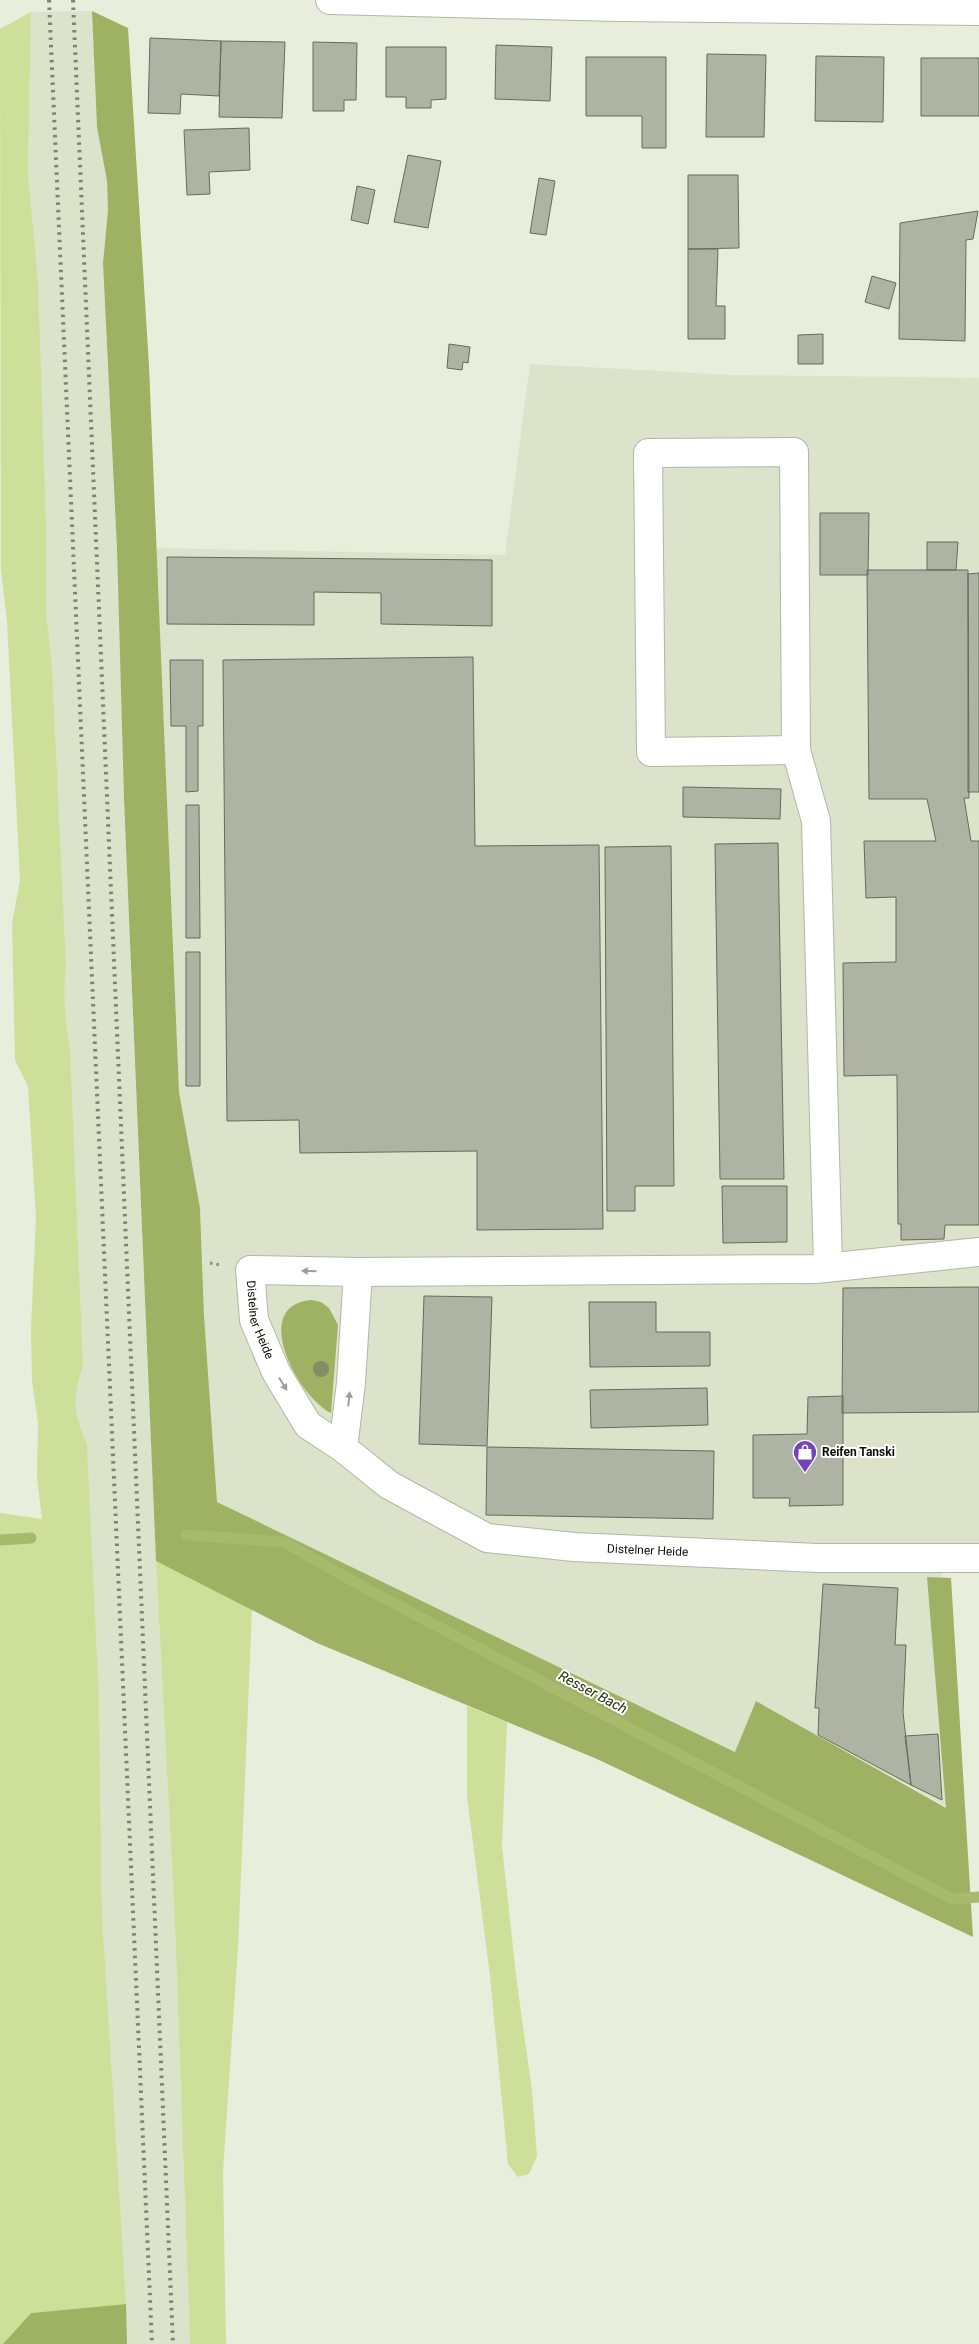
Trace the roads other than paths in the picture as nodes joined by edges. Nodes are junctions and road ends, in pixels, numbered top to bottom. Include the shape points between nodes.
1 (330, 0) edge
2 (618, 3) edge
3 (979, 11) edge
4 (796, 750) junction
5 (979, 1252) edge
6 (822, 1268) junction
7 (358, 1272) junction
8 (343, 1448) junction
9 (979, 1558) edge

1 - 2 street
2 - 3 street
4 - 4 street via 794,452 648,454 651,752
4 - 6 street via 816,821
5 - 6 street, Distelner Heide
6 - 7 street, Distelner Heide
8 -> 7 street
7 -> 8 street, Distelner Heide via 250,1270 254,1320 276,1372 308,1425
8 - 9 street, Distelner Heide via 389,1485 487,1538 574,1547 808,1557

